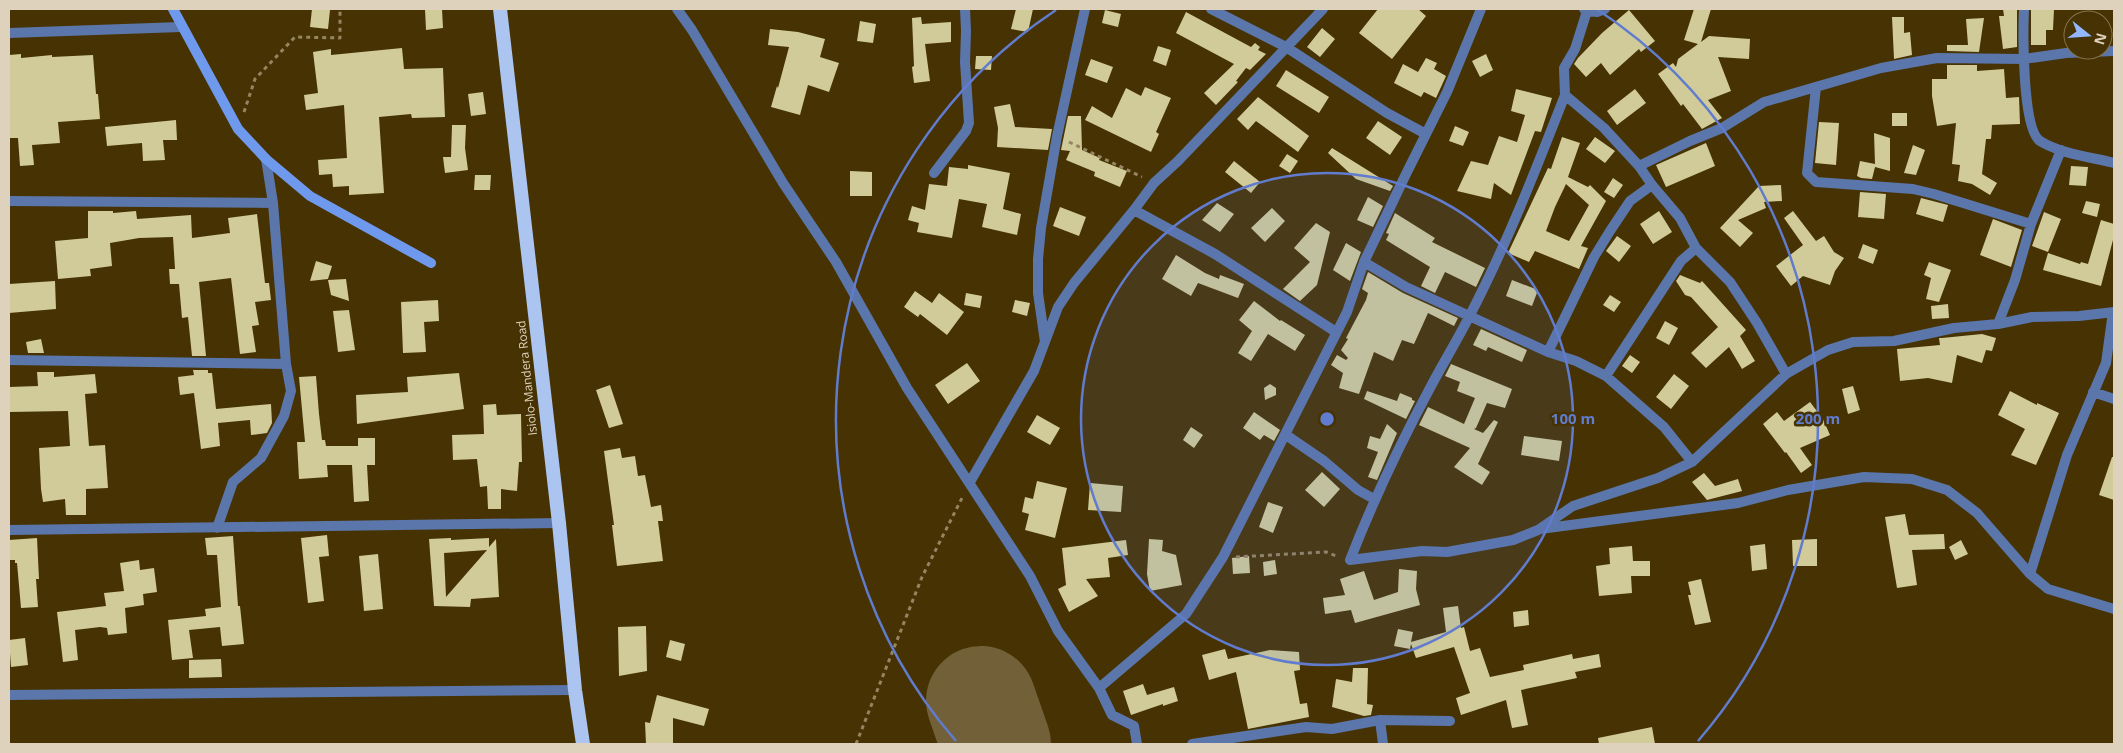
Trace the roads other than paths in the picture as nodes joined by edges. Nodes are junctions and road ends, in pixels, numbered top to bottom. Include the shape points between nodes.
1 (173, 9) edge
2 (500, 9) edge
3 (677, 9) edge
4 (965, 9) edge
5 (1085, 9) edge
6 (1211, 9) edge
7 (1323, 9) edge
8 (1481, 9) edge
9 (1605, 9) edge
10 (2024, 9) edge
11 (1586, 10) edge
12 (182, 27) junction
13 (9, 33) edge
14 (1286, 46) junction
15 (2114, 51) edge
16 (2024, 59) junction
17 (1816, 88) junction
18 (1565, 95) junction
19 (1426, 134) junction
20 (2061, 150) junction
21 (266, 159) junction
22 (2114, 163) edge
23 (1639, 166) junction
24 (934, 173) dead end
25 (1652, 184) junction
26 (9, 201) edge
27 (273, 203) junction
28 (1134, 210) junction
29 (2031, 224) junction
30 (1696, 248) junction
31 (1364, 262) junction
32 (431, 263) dead end
33 (2113, 312) edge
34 (1470, 315) junction
35 (1998, 324) junction
36 (1336, 332) junction
37 (1045, 345) junction
38 (1548, 352) junction
39 (9, 360) edge
40 (286, 364) junction
41 (1786, 374) junction
42 (1606, 376) junction
43 (2093, 392) junction
44 (2114, 399) edge
45 (1286, 435) junction
46 (1692, 462) junction
47 (970, 482) junction
48 (1374, 499) junction
49 (559, 523) junction
50 (217, 528) junction
51 (9, 530) edge
52 (1538, 530) junction
53 (2030, 574) junction
54 (2114, 610) edge
55 (1099, 688) junction
56 (575, 690) junction
57 (9, 695) edge
58 (1380, 720) junction
59 (1450, 721) dead end
60 (583, 744) edge
61 (1137, 744) edge
62 (1192, 744) edge
63 (1383, 744) edge

1 - 12 main road
2 - 49 highway, Isiolo-Mandera Road
3 - 47 street via 783,183 836,262 907,388
4 - 24 street via 969,123
5 - 37 street via 1045,200 1038,259 1038,293
6 - 14 street
7 - 14 street
8 - 19 street
9 - 11 street via 1597,12
10 - 16 street
11 - 18 street via 1575,49 1564,68
12 - 13 street
12 - 21 main road via 238,129
14 - 19 street
14 - 28 street via 1154,183
15 - 16 street
16 - 17 street via 1937,58 1881,68
16 - 20 street via 2029,114 2034,132 2039,140
17 - 23 street via 1764,102 1722,128
17 - 29 street via 1807,174 1816,182 1913,189
18 - 23 street via 1604,128
18 - 34 street via 1533,178
19 - 31 street
20 - 22 street
20 - 29 street
21 - 27 street
21 - 32 main road via 310,196
23 - 25 street
25 - 30 street via 1680,218
25 - 38 street via 1630,200 1610,231
26 - 27 street
27 - 40 street
28 - 36 street via 1215,254
28 - 37 street via 1058,307
29 - 35 street
30 - 41 street via 1730,282
30 - 42 street via 1681,261
31 - 34 street via 1406,287
31 - 36 street via 1347,312
33 - 35 street via 2032,317
33 - 43 street via 2106,363
34 - 38 street
34 - 48 street
35 - 41 street via 1954,328 1894,341 1852,342 1828,350
36 - 45 street
37 - 47 street
38 - 42 street
39 - 40 street
40 - 50 street via 291,390 284,416 261,458 233,482
41 - 46 street
42 - 46 street via 1664,427
43 - 44 street
43 - 53 street via 2067,455
45 - 48 street
45 - 55 street via 1223,557 1186,614
46 - 52 street via 1658,478 1573,506
47 - 55 street via 1030,576 1058,631
48 - 52 street via 1350,560 1422,551 1447,552 1513,540
49 - 50 street
49 - 56 highway, Isiolo-Mandera Road
50 - 51 street
52 - 53 street via 1738,503 1788,490 1864,477 1912,480 1947,490 1977,512
53 - 54 street via 2048,589
55 - 61 street via 1112,715 1134,726
56 - 57 street
56 - 60 highway, Isiolo-Mandera Road
58 - 59 street
58 - 62 street via 1332,729 1306,727
58 - 63 street

